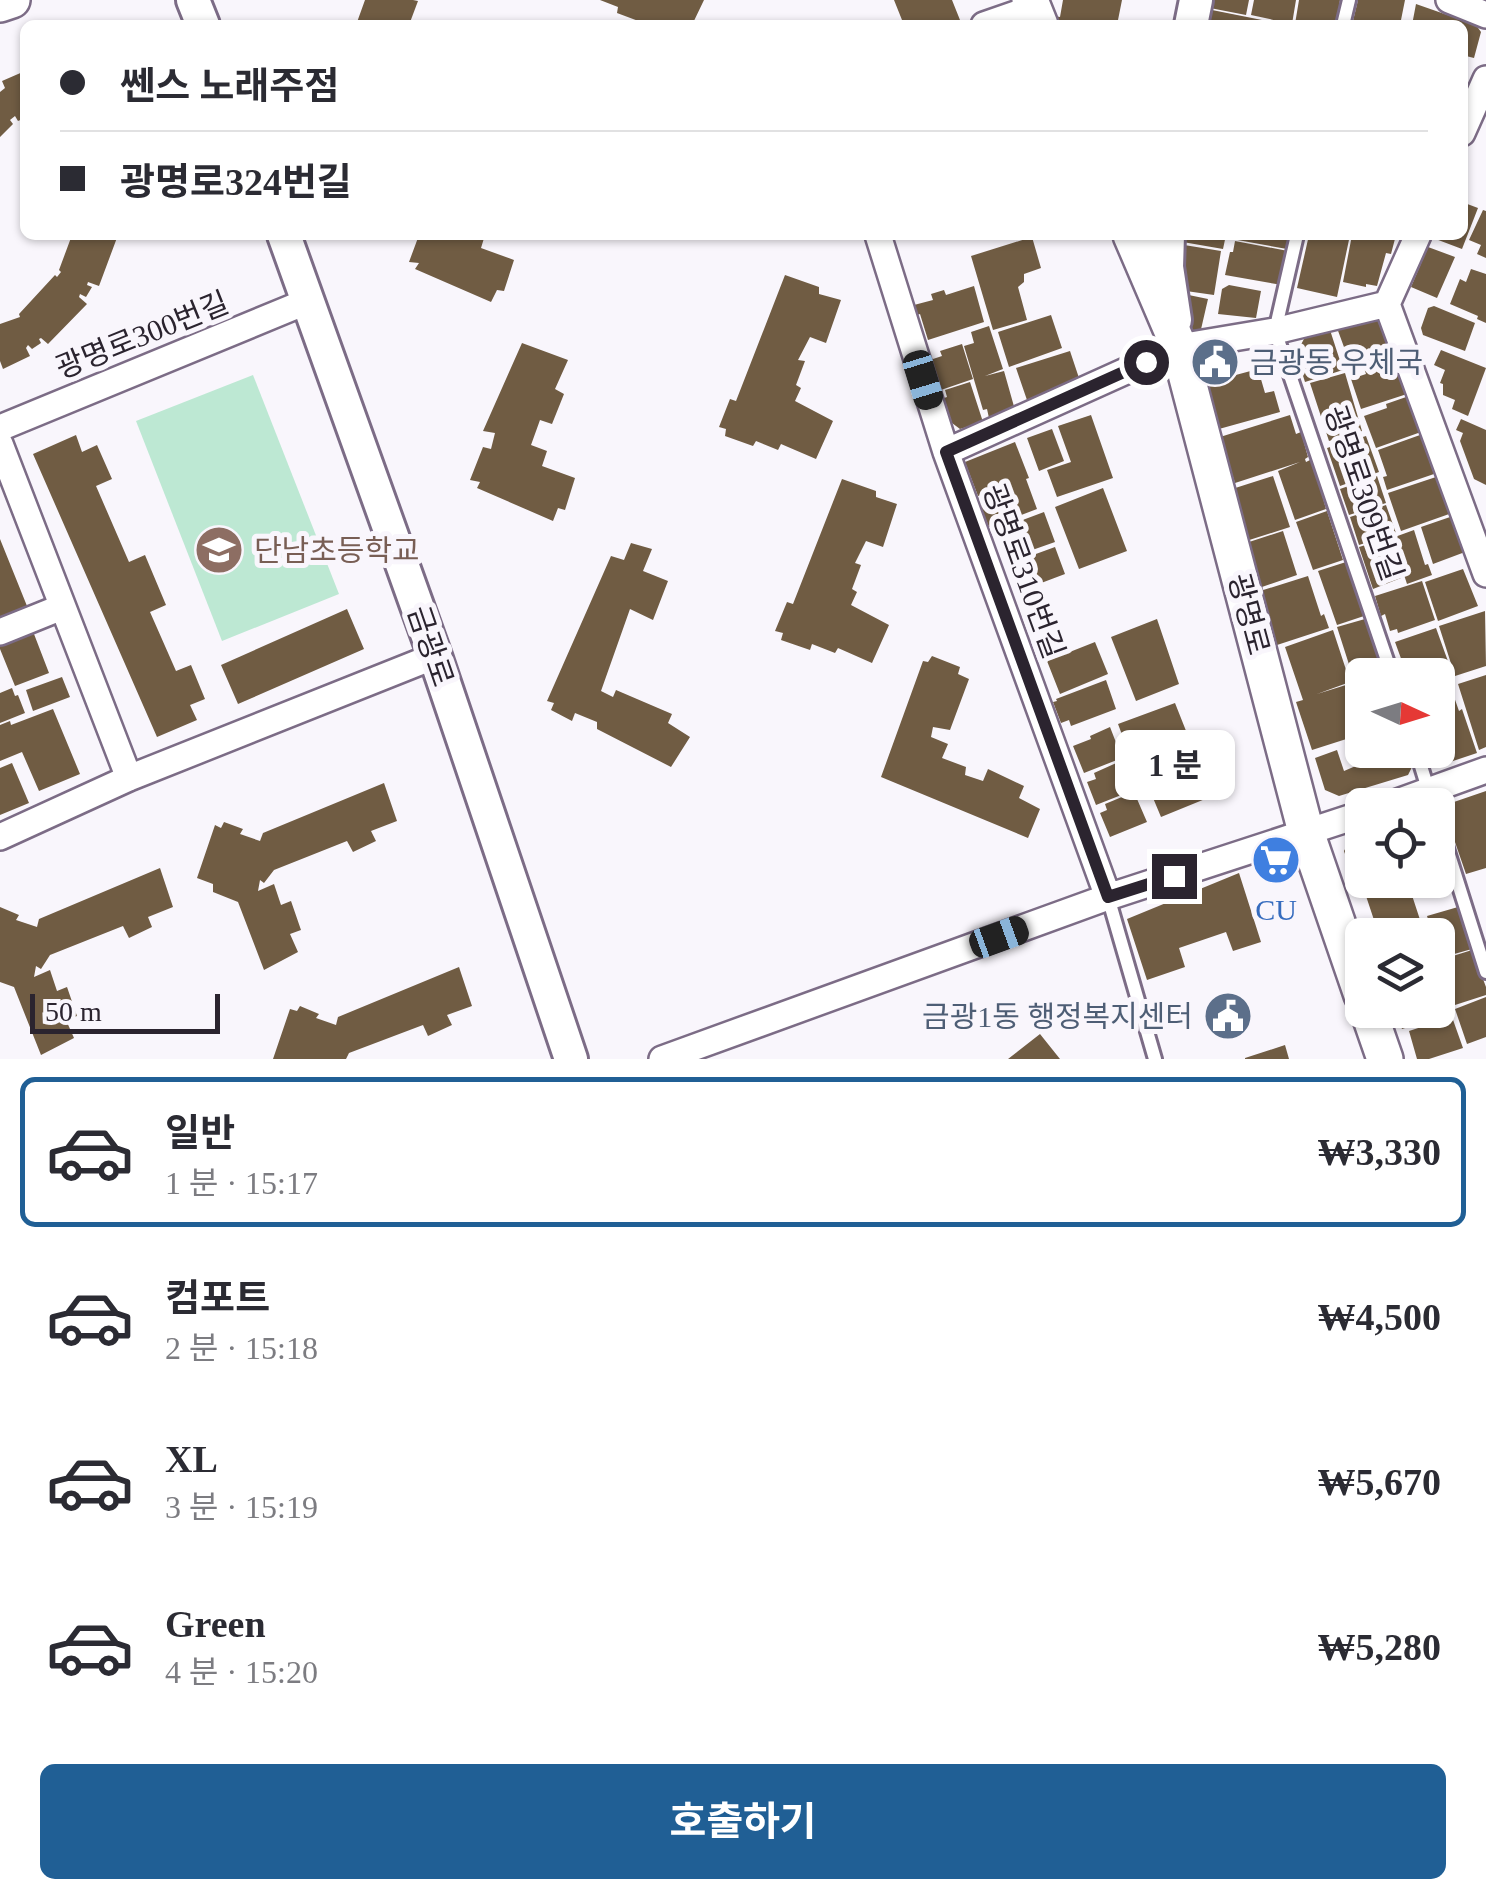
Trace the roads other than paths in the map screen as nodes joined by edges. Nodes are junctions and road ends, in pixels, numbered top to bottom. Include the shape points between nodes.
1 (12, 0) edge
2 (1448, 0) edge
3 (0, 4) edge
4 (1034, 11) edge
5 (1486, 16) edge
6 (1002, 20) edge
7 (1486, 79) edge
8 (1468, 120) edge
9 (286, 240) edge
10 (880, 240) edge
11 (1133, 240) edge
12 (1168, 240) edge
13 (1295, 240) edge
14 (1416, 240) edge
15 (308, 301) junction
16 (1387, 304) junction
17 (1275, 331) junction
18 (1179, 348) junction
19 (0, 428) edge
20 (0, 444) edge
21 (946, 452) junction
22 (1484, 556) edge
23 (62, 607) junction
24 (0, 632) edge
25 (435, 656) junction
26 (1386, 658) edge
27 (1486, 770) edge
28 (129, 778) junction
29 (1451, 788) edge
30 (1345, 819) edge
31 (1306, 832) junction
32 (0, 837) edge
33 (1455, 874) edge
34 (1108, 897) junction
35 (1345, 946) edge
36 (1486, 972) edge
37 (1374, 1028) edge
38 (571, 1059) edge
39 (662, 1059) edge
40 (1154, 1059) edge
41 (1384, 1059) edge

1 - 3 main road
2 - 5 street
4 - 6 street
7 - 8 street
9 - 15 street, 금광로
10 - 21 street
11 - 18 main road, 광명로
12 - 18 street
13 - 17 lane
14 - 16 street
15 - 19 street, 광명로300번길
15 - 25 street, 금광로
16 - 17 street
16 - 22 street
17 - 18 street
17 - 26 lane, 광명로309번길
18 - 21 street
18 - 31 main road, 광명로
20 - 23 street
21 - 34 street, 광명로310번길
23 - 24 street
23 - 28 street
25 - 28 street
25 - 38 street, 금광로
27 - 29 street
28 - 32 street
30 - 31 street
31 - 34 street
31 - 35 main road, 광명로
33 - 36 lane
34 - 39 street
34 - 40 lane
37 - 41 main road

